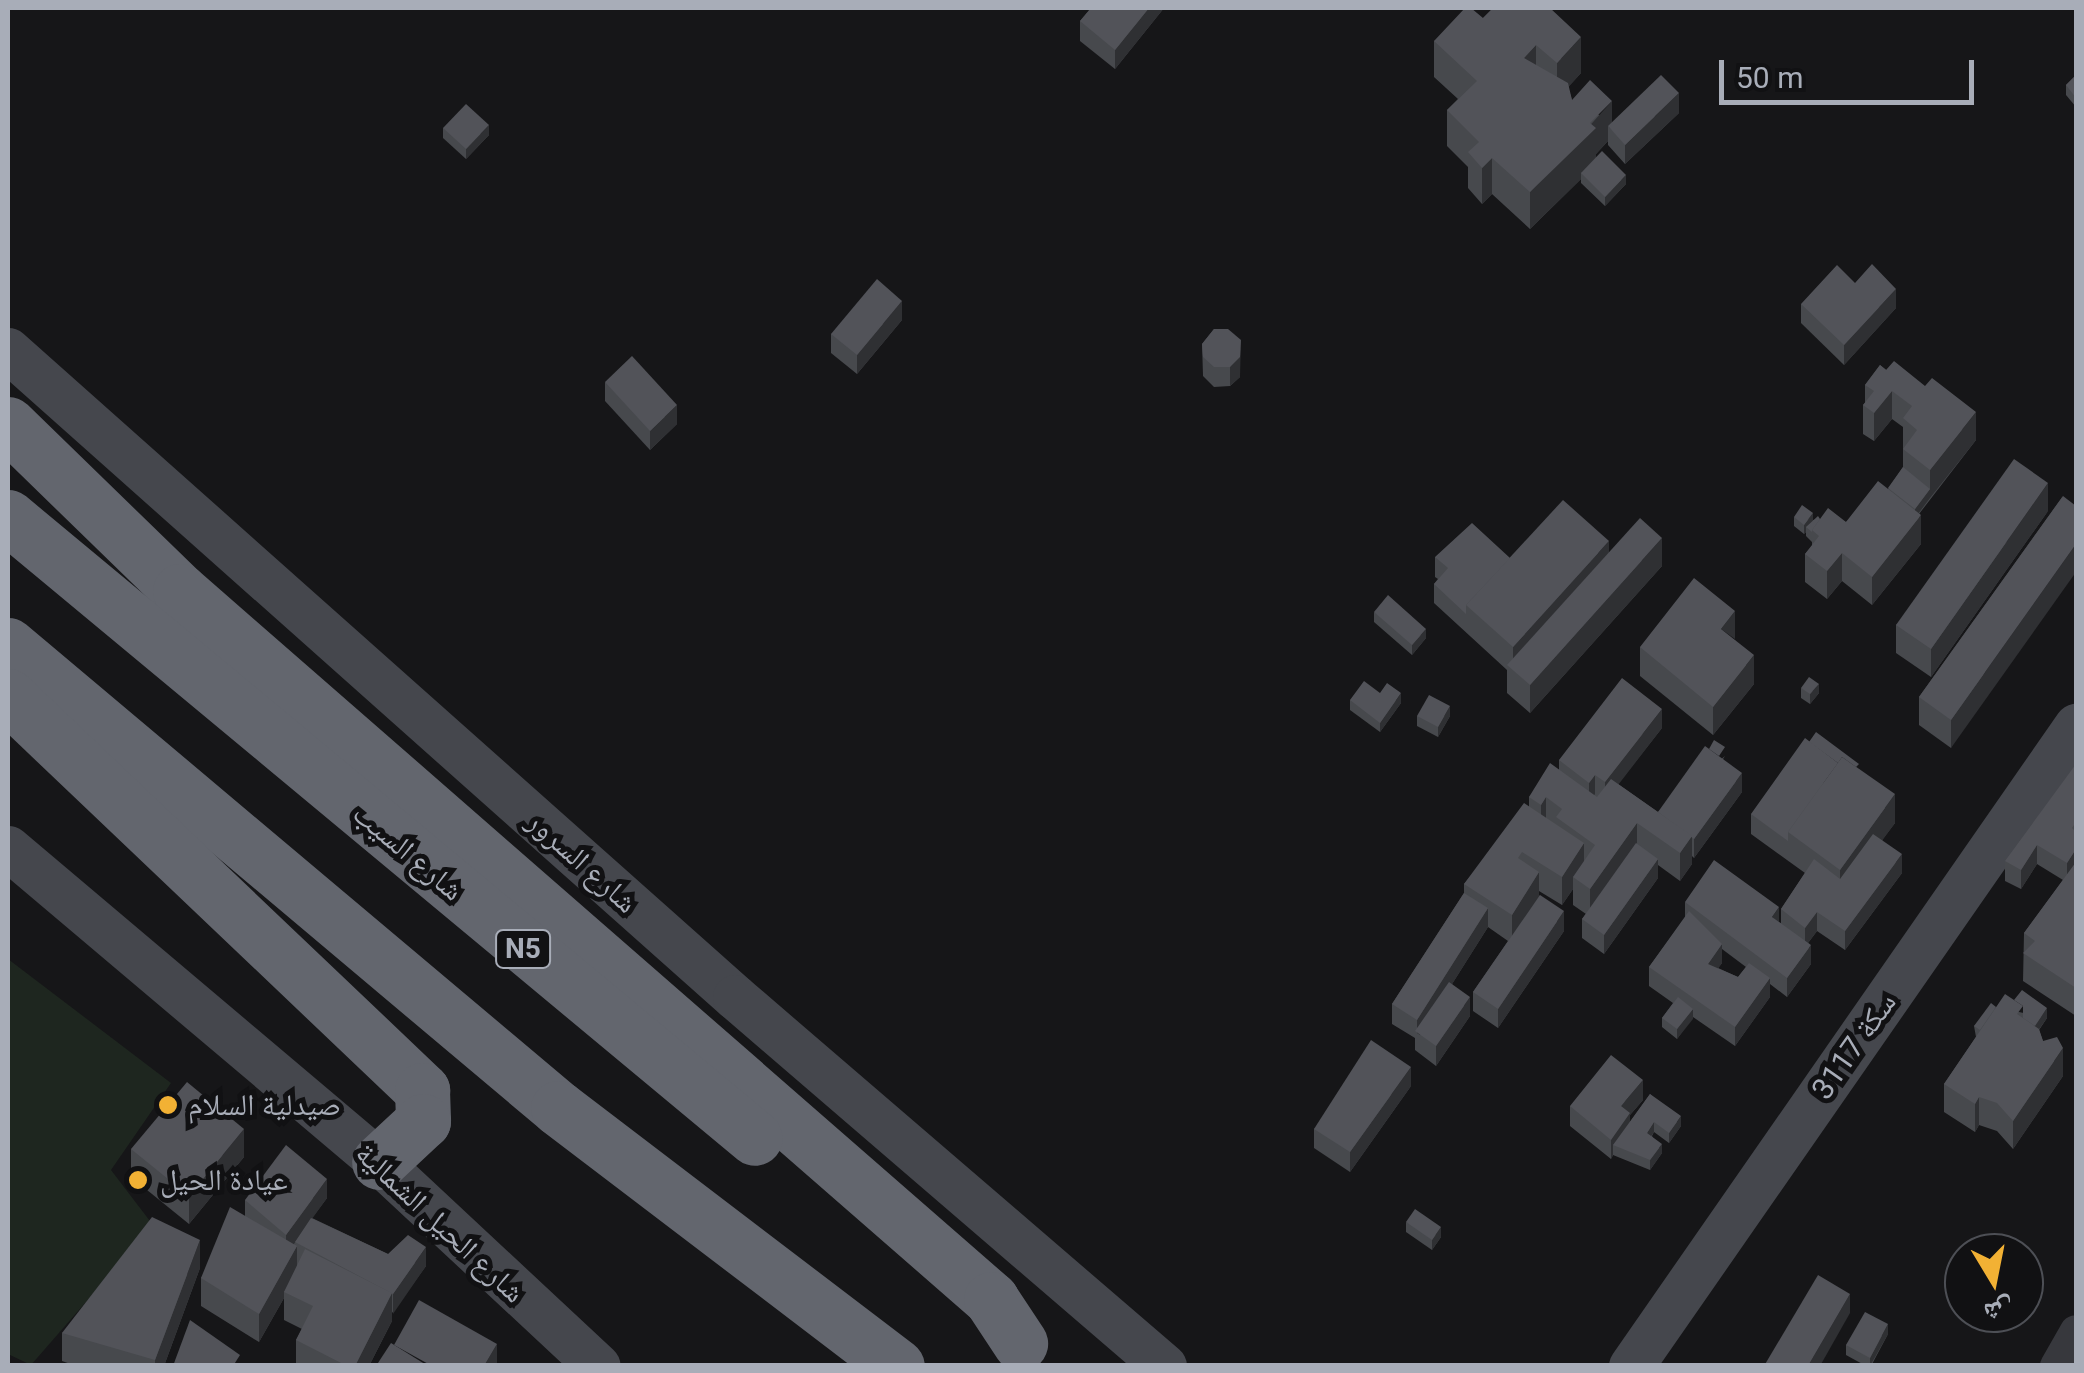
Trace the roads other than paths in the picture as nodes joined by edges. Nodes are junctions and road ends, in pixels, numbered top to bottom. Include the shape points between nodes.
1 (8, 350) edge
2 (8, 424) edge
3 (8, 517) edge
4 (8, 645) edge
5 (8, 696) edge
6 (2076, 726) edge
7 (8, 848) edge
8 (379, 1162) junction
9 (2076, 1330) edge
10 (1035, 1354) edge
11 (573, 1358) edge
12 (897, 1366) edge
13 (1164, 1366) edge
14 (1632, 1366) edge
15 (2056, 1366) edge

1 - 13 street, شارع السرور via 735,997
2 - 10 highway via 180,590 992,1299
3 - 10 highway, شارع السيب / N5 via 675,1076
4 - 12 highway via 558,1108
5 - 8 highway via 422,1090 423,1121
6 - 14 street, سكة 3117
7 - 8 street, شارع الحيل الشمالية
8 - 11 street, شارع الحيل الشمالية
9 - 15 street

